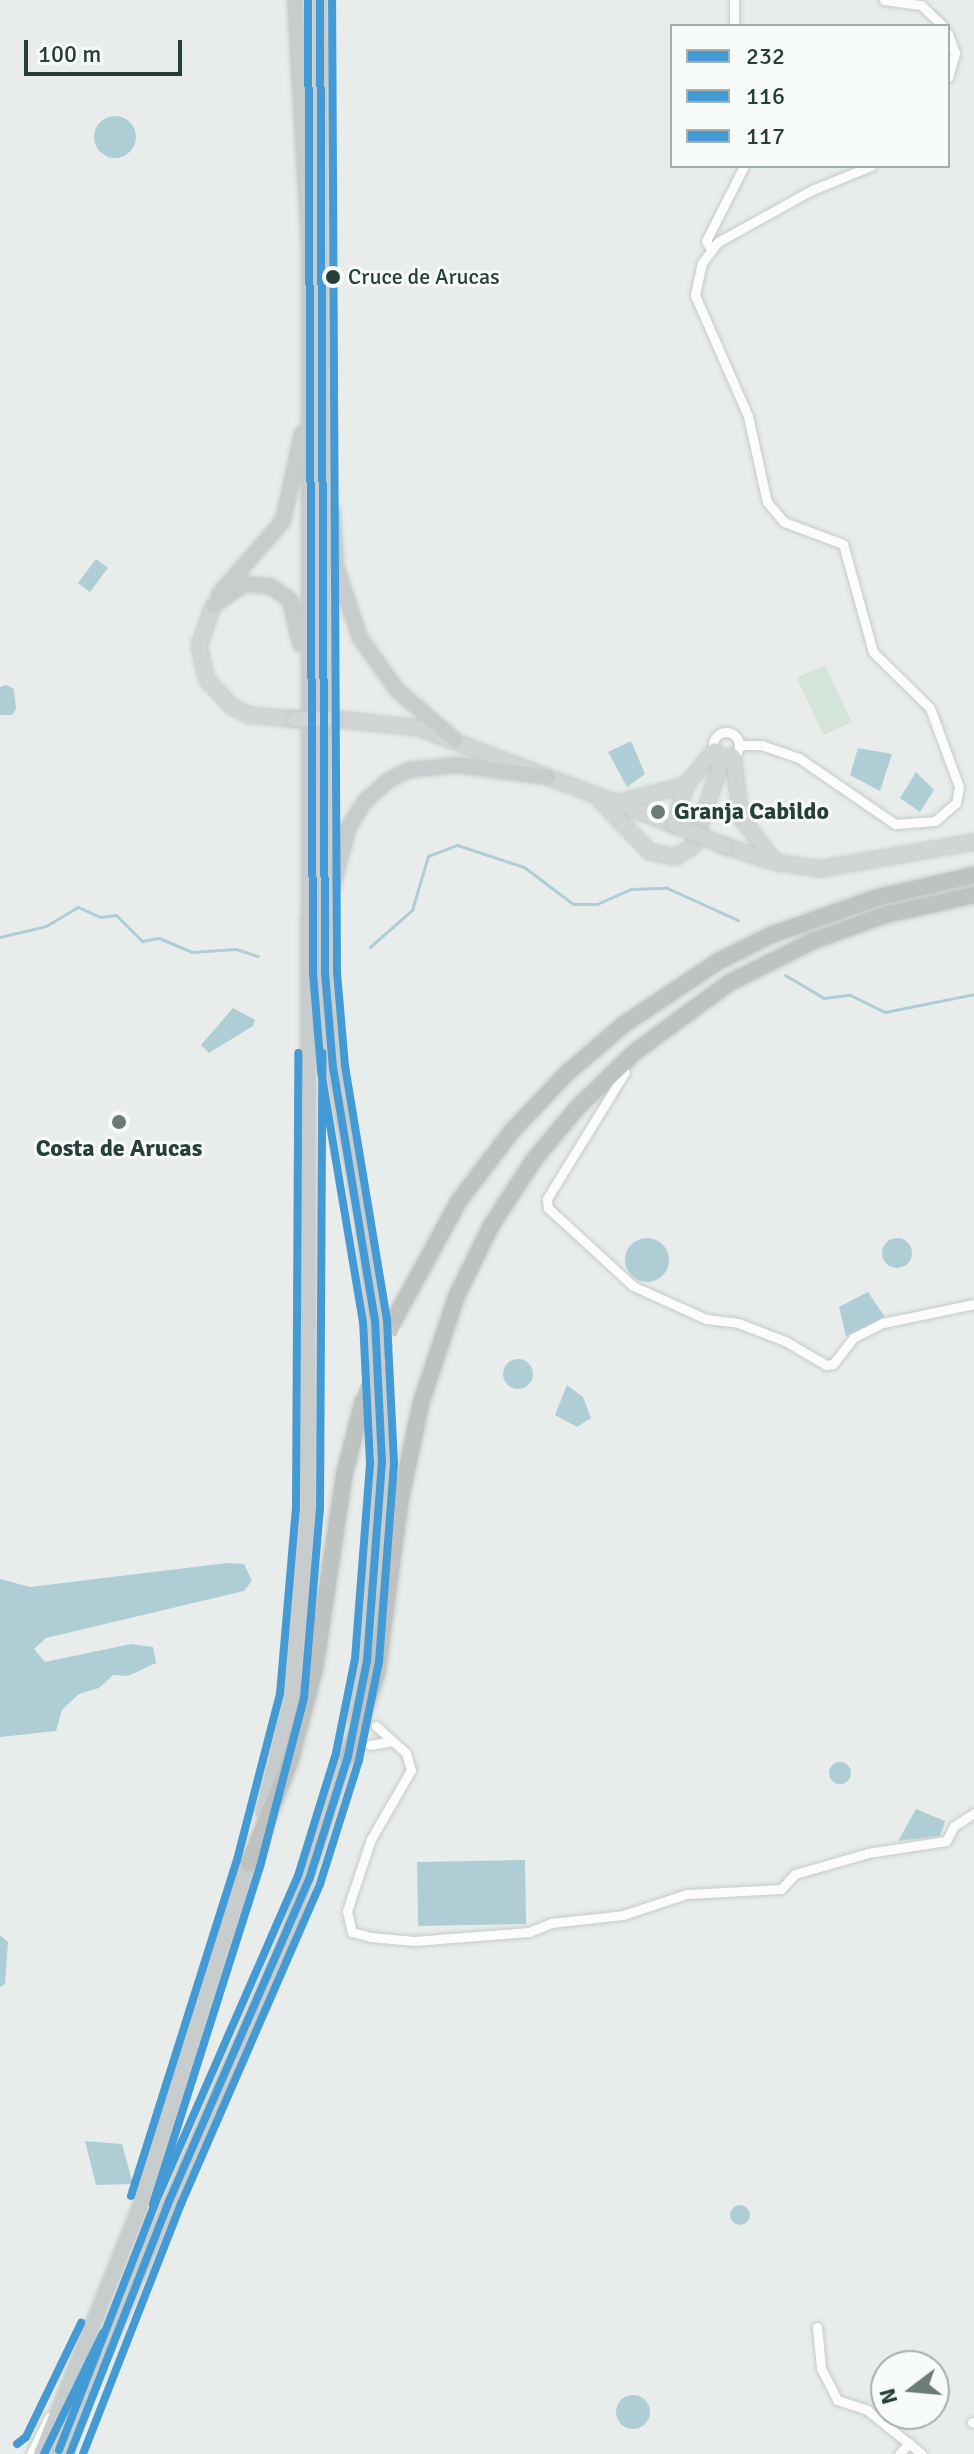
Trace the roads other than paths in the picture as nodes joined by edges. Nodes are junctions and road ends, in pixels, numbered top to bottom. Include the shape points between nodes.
1 (295, 0) edge
2 (320, 0) edge
3 (734, 0) edge
4 (884, 0) edge
5 (734, 24) edge
6 (941, 24) edge
7 (950, 39) edge
8 (950, 70) edge
9 (743, 168) edge
10 (866, 168) edge
11 (715, 245) junction
12 (308, 398) junction
13 (323, 458) junction
14 (213, 606) junction
15 (455, 740) junction
16 (727, 752) junction
17 (548, 777) junction
18 (686, 785) junction
19 (595, 795) junction
20 (617, 802) junction
21 (674, 825) junction
22 (974, 842) edge
23 (774, 862) junction
24 (974, 875) edge
25 (974, 895) edge
26 (310, 918) junction
27 (324, 928) junction
28 (813, 941) junction
29 (625, 1072) junction
30 (588, 1108) joint
31 (596, 1126) junction
32 (974, 1304) edge
33 (394, 1320) tunnel mouth
34 (363, 1401) tunnel mouth
35 (376, 1726) dead end
36 (395, 1742) junction
37 (370, 1745) dead end
38 (348, 1756) junction
39 (974, 1813) edge
40 (249, 1863) junction
41 (98, 2319) junction
42 (817, 2327) dead end
43 (909, 2443) junction
44 (31, 2454) edge
45 (41, 2454) edge
46 (59, 2454) edge
47 (899, 2454) edge
48 (922, 2454) edge

1 - 12 highway via 309,244
2 - 13 highway
3 - 5 street
4 - 6 street via 921,5
7 - 8 street via 955,53
9 - 11 street via 706,241
10 - 11 street via 812,190
11 - 16 street via 696,277 697,304 748,416 767,502 784,522 843,544 873,652 930,708 959,787 956,803 935,821 895,824 799,758 761,745
12 - 14 highway via 283,521
12 - 26 highway
13 - 15 highway via 336,566 360,638 397,690
13 - 27 highway
14 - 15 main road, bridge via 199,646 201,665 219,695 248,715 381,720
14 - 26 highway via 229,591 259,583 281,591 296,612 302,875
15 - 17 main road
16 - 18 main road
16 - 19 main road via 693,846 676,857 650,852
16 - 23 main road via 741,818
17 - 19 main road
17 - 27 highway via 457,765 409,770 389,780 366,800 349,826 337,856
18 - 20 main road
18 - 21 main road
19 - 20 main road
20 - 21 main road
21 - 23 main road, bridge
22 - 23 main road via 839,868
24 - 33 highway via 879,897 771,935 719,961 623,1025 512,1131 459,1201
25 - 28 highway via 885,915
26 - 40 highway via 304,1589 284,1737
27 - 38 highway via 333,1068 375,1321 382,1463 367,1661
28 - 29 highway via 691,1018
28 - 38 highway via 729,983 635,1052 569,1117 491,1226 457,1295 421,1403 400,1502 377,1673
29 - 30 highway
29 - 31 street
30 - 31 street via 597,1115
31 - 32 street via 551,1189 548,1208 609,1266 661,1300 785,1341 826,1365 833,1364 853,1338 883,1323
34 - 40 highway via 344,1476 315,1668 290,1762
35 - 36 street
36 - 37 street
36 - 39 street via 406,1753 411,1770 371,1839 347,1911 352,1932 371,1937 414,1941 529,1932 551,1923 623,1915 687,1894 781,1889 795,1874 868,1853 946,1841 954,1826
38 - 46 highway via 287,1938 170,2199 99,2375
40 - 41 highway via 140,2206
41 - 44 street via 80,2345
41 - 45 highway
42 - 43 street via 814,2339 821,2368 837,2400 867,2410
43 - 47 street
43 - 48 street

